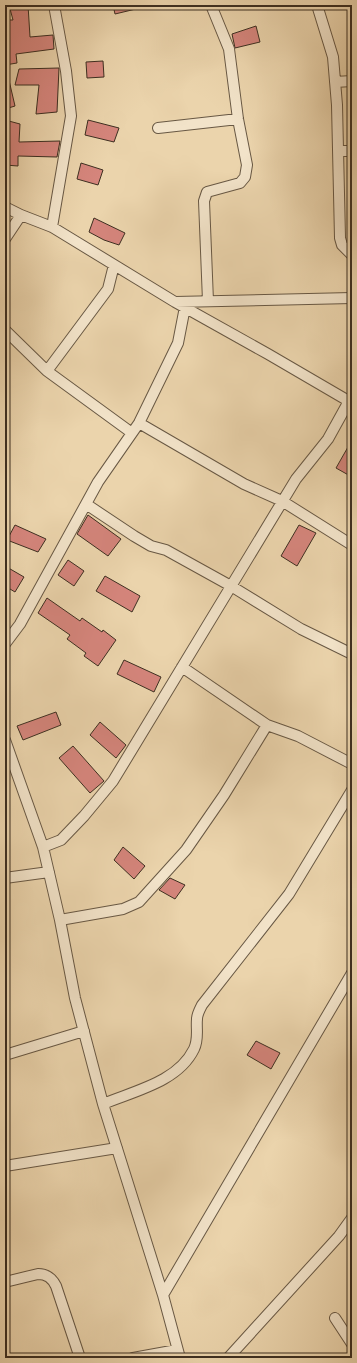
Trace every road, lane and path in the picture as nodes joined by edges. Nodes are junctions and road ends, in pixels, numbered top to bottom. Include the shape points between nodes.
1 (54, 5) edge
2 (211, 5) edge
3 (317, 5) edge
4 (352, 81) edge
5 (335, 82) junction
6 (238, 119) junction
7 (158, 128) dead end
8 (338, 151) junction
9 (352, 151) edge
10 (5, 207) edge
11 (21, 215) junction
12 (52, 227) junction
13 (5, 239) edge
14 (352, 255) edge
15 (114, 265) junction
16 (352, 298) edge
17 (208, 301) junction
18 (175, 302) junction
19 (185, 307) junction
20 (5, 330) edge
21 (47, 371) junction
22 (350, 402) edge
23 (139, 423) junction
24 (132, 433) junction
25 (282, 502) junction
26 (86, 504) junction
27 (352, 545) edge
28 (231, 586) junction
29 (5, 644) edge
30 (352, 654) edge
31 (182, 667) junction
32 (267, 725) junction
33 (6, 743) edge
34 (352, 764) edge
35 (352, 790) edge
36 (43, 847) junction
37 (49, 872) junction
38 (5, 878) edge
39 (60, 920) junction
40 (352, 973) edge
41 (84, 1031) junction
42 (5, 1055) edge
43 (103, 1104) junction
44 (117, 1148) junction
45 (5, 1166) edge
46 (352, 1218) edge
47 (5, 1282) edge
48 (163, 1295) junction
49 (336, 1318) dead end
50 (352, 1344) edge
51 (179, 1354) edge
52 (80, 1358) edge
53 (133, 1358) edge
54 (228, 1358) edge

1 - 12 street via 71,116
2 - 6 street via 229,50
3 - 5 street via 333,57
4 - 5 street
5 - 8 street
6 - 7 street
6 - 17 street via 247,166 245,177 240,183 207,192 204,201
8 - 9 street
8 - 14 street via 340,238 342,245
10 - 11 street
11 - 12 street
11 - 13 street
12 - 15 street
15 - 18 street
15 - 21 street via 108,289
16 - 17 street
17 - 18 street
18 - 19 street
19 - 22 street
19 - 23 street via 178,343
20 - 21 street
21 - 24 street
22 - 25 street via 328,439 296,479
23 - 24 street
23 - 25 street via 244,484
24 - 26 street
25 - 27 street
25 - 28 street
26 - 28 street via 151,546 166,550
26 - 29 street via 20,624
28 - 30 street via 301,629
28 - 31 street
31 - 32 street
31 - 36 street via 112,781 61,840
32 - 34 street via 298,736
32 - 39 street via 186,850 139,902 123,909
33 - 36 street
35 - 43 street via 289,894 202,1005 197,1017 197,1040 194,1050 185,1062 175,1073 162,1081
36 - 37 street
37 - 38 street
37 - 39 street
39 - 41 street
40 - 48 street
41 - 42 street
41 - 43 street
43 - 44 street
44 - 45 street
44 - 48 street
46 - 54 street via 339,1236
47 - 52 street via 38,1274 50,1278 56,1286
48 - 51 street
49 - 50 street
51 - 53 street

